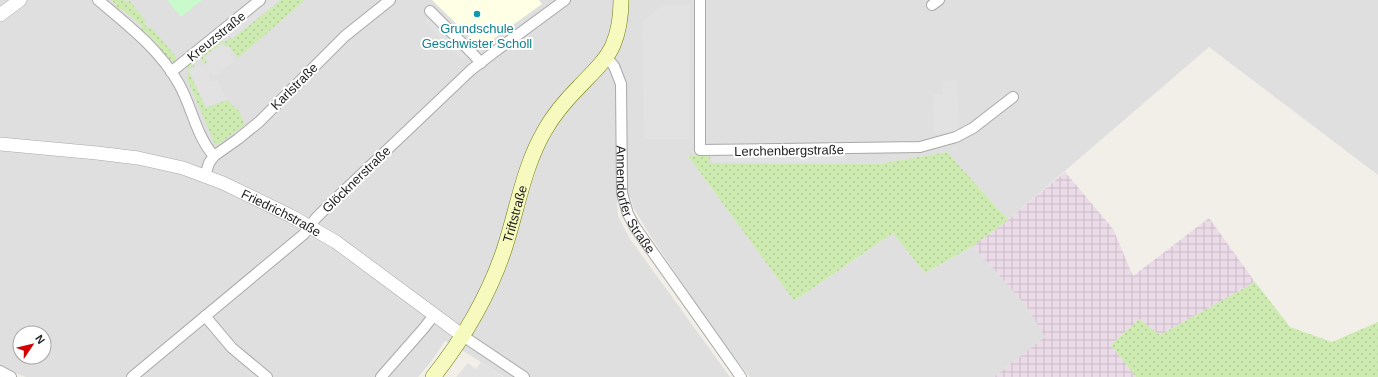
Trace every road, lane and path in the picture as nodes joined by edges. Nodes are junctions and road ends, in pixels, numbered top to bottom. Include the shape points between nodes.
1 (20, 0) edge
2 (98, 0) edge
3 (260, 0) edge
4 (390, 0) edge
5 (565, 0) edge
6 (621, 0) edge
7 (700, 0) edge
8 (430, 11) dead end
9 (0, 15) edge
10 (606, 57) junction
11 (481, 63) junction
12 (171, 72) junction
13 (1013, 97) dead end
14 (0, 144) edge
15 (214, 156) junction
16 (205, 176) junction
17 (310, 226) junction
18 (434, 315) junction
19 (205, 316) junction
20 (463, 336) junction
21 (0, 371) edge
22 (11, 377) edge
23 (132, 377) edge
24 (267, 377) edge
25 (381, 377) edge
26 (433, 377) edge
27 (524, 377) edge
28 (741, 377) edge

1 - 9 street
2 - 12 street via 136,32
3 - 12 street, Kreuzstraße
4 - 15 street, Karlstraße via 345,36 259,122
5 - 11 street, Glöcknerstraße
6 - 10 main road via 617,35
7 - 13 street, Lerchenbergstraße via 700,150 920,147 968,131
8 - 11 street
10 - 20 main road, Triftstraße via 553,116 539,140 503,254 478,310
10 - 28 street, Annendorfer Straße via 614,66 620,84 621,180 628,214
11 - 17 street, Glöcknerstraße via 334,199
12 - 15 street via 184,93 203,142
14 - 16 street, Friedrichstraße via 138,158
15 - 16 street, Karlstraße
16 - 17 street, Friedrichstraße
17 - 18 street, Friedrichstraße
17 - 19 street, Glöcknerstraße via 304,234
18 - 20 street, Friedrichstraße
18 - 25 street
19 - 23 street, Glöcknerstraße
19 - 24 street via 232,348
20 - 26 main road, Triftstraße
20 - 27 street, Friedrichstraße
21 - 22 street

